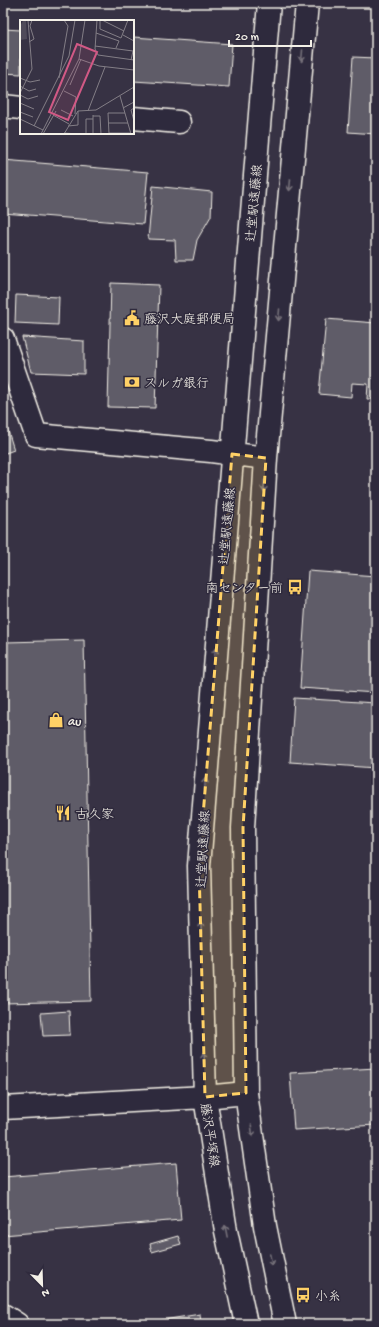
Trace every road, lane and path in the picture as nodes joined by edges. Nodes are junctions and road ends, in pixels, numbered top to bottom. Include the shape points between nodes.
1 (269, 3) edge
2 (307, 3) edge
3 (3, 106) edge
4 (20, 108) edge
5 (134, 118) edge
6 (179, 122) dead end
7 (3, 339) edge
8 (232, 454) junction
9 (266, 458) junction
10 (246, 1092) junction
11 (205, 1097) junction
12 (3, 1108) edge
13 (3, 1316) edge
14 (17, 1324) edge
15 (246, 1324) edge
16 (285, 1324) edge

1 - 8 street, 辻堂駅遠藤線
2 -> 9 street
3 - 4 street
5 - 6 street
7 - 8 street via 36,435
8 - 9 street
11 -> 8 street, 辻堂駅遠藤線 via 199,866
9 -> 10 street via 243,828
10 - 11 street
10 -> 16 street via 264,1226
11 - 12 street, 藤沢平塚線
15 -> 11 street, 藤沢平塚線 via 226,1231
13 - 14 street

